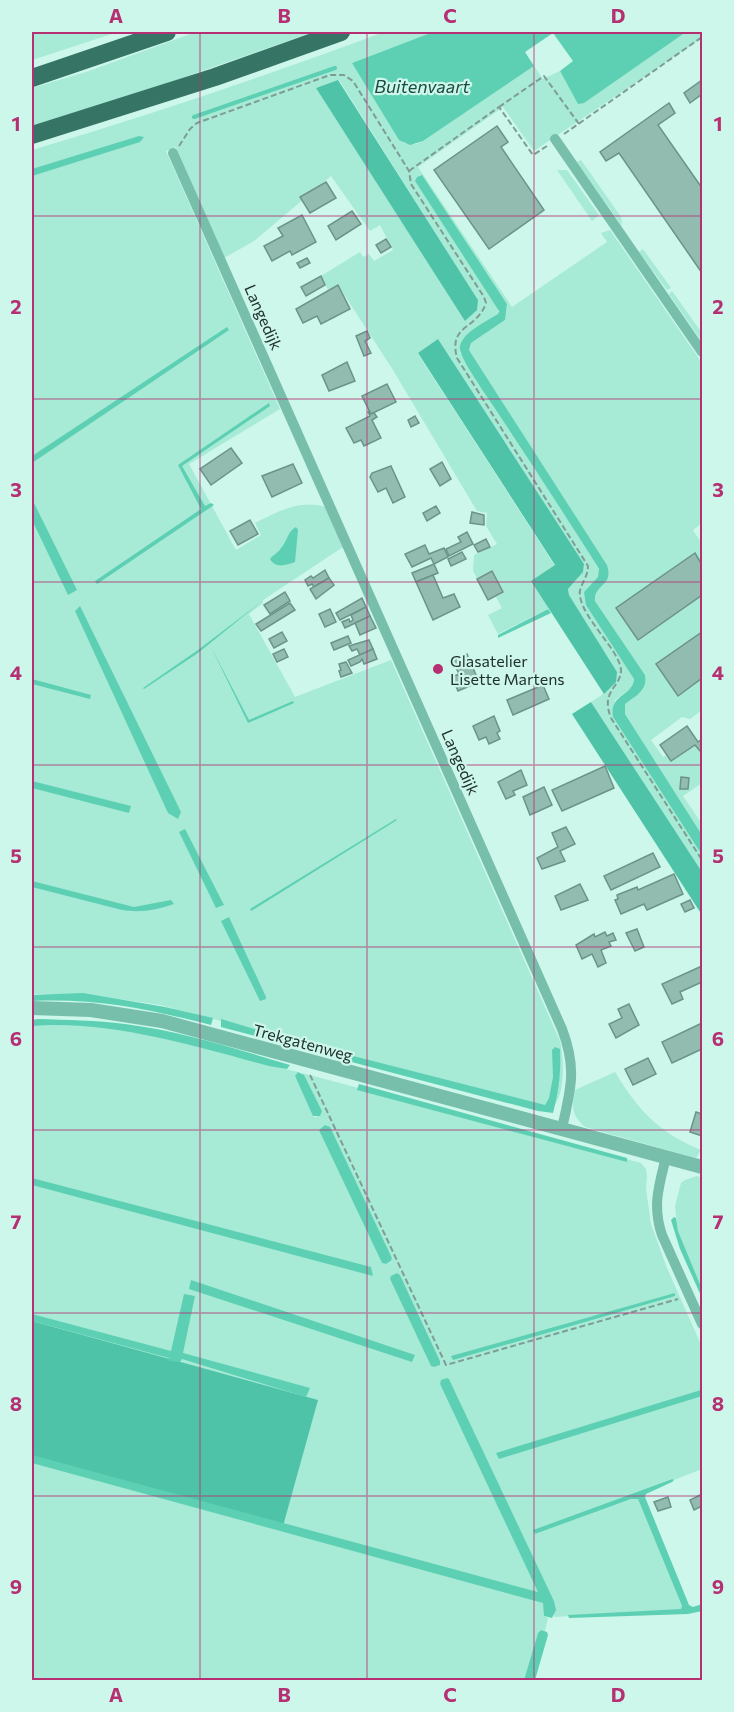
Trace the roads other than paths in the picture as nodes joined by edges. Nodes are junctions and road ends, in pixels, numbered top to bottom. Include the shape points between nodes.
1 (167, 32) edge
2 (341, 32) edge
3 (32, 78) edge
4 (32, 135) edge
5 (555, 140) road end
6 (172, 153) road end
7 (702, 352) edge
8 (32, 1008) edge
9 (562, 1128) junction
10 (666, 1157) junction
11 (702, 1167) edge
12 (702, 1324) edge

1 - 3 highway
2 - 4 highway via 204,81
5 - 7 street
6 - 9 street, Langedijk via 562,1029 572,1065
8 - 9 street, Trekgatenweg via 91,1010 162,1021
9 - 10 street
10 - 11 street
10 - 12 street via 658,1190 657,1220

